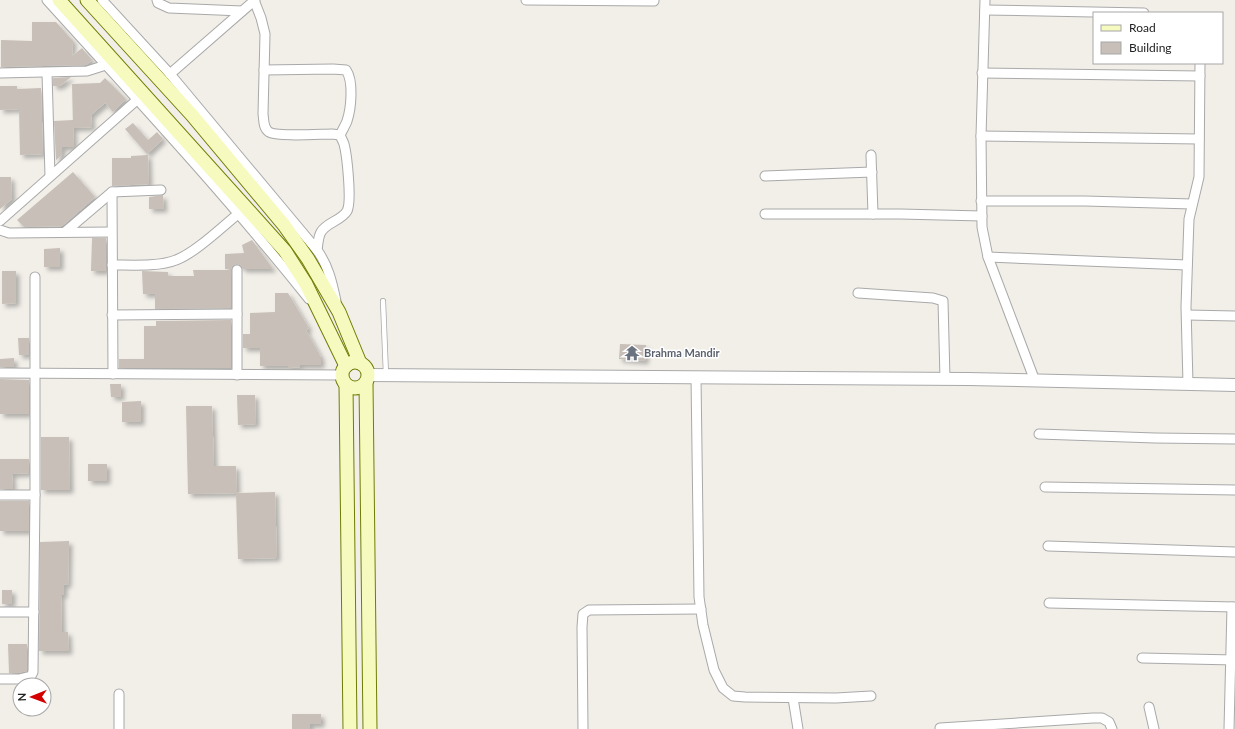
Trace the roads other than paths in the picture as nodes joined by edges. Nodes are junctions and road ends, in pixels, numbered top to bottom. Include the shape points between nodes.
1 (47, 0) edge
2 (59, 0) edge
3 (87, 0) edge
4 (102, 0) edge
5 (158, 0) edge
6 (254, 0) edge
7 (526, 0) edge
8 (985, 0) edge
9 (654, 1) edge
10 (985, 10) junction
11 (242, 11) junction
12 (1093, 12) edge
13 (1200, 64) edge
14 (106, 65) junction
15 (264, 70) junction
16 (0, 73) edge
17 (47, 73) junction
18 (982, 73) junction
19 (170, 74) junction
20 (1200, 76) junction
21 (138, 99) junction
22 (340, 136) junction
23 (981, 136) junction
24 (1199, 139) junction
25 (871, 155) dead end
26 (872, 172) junction
27 (50, 176) junction
28 (766, 176) dead end
29 (161, 190) dead end
30 (112, 192) junction
31 (981, 201) junction
32 (1192, 204) junction
33 (238, 214) junction
34 (765, 214) dead end
35 (873, 214) junction
36 (982, 216) junction
37 (0, 221) edge
38 (0, 230) edge
39 (65, 232) junction
40 (111, 232) junction
41 (317, 250) junction
42 (988, 257) junction
43 (112, 265) junction
44 (1187, 265) junction
45 (237, 270) dead end
46 (35, 277) dead end
47 (858, 293) dead end
48 (383, 302) dead end
49 (318, 311) junction
50 (339, 312) junction
51 (237, 314) junction
52 (112, 315) junction
53 (1186, 315) junction
54 (1235, 316) edge
55 (360, 363) junction
56 (0, 373) edge
57 (36, 374) junction
58 (113, 374) junction
59 (237, 374) junction
60 (345, 375) junction
61 (386, 375) junction
62 (696, 377) junction
63 (367, 379) junction
64 (945, 379) junction
65 (1035, 381) junction
66 (1188, 384) junction
67 (1235, 385) edge
68 (1039, 434) dead end
69 (1235, 439) edge
70 (1045, 487) dead end
71 (1235, 490) edge
72 (0, 495) edge
73 (35, 495) junction
74 (1048, 546) dead end
75 (1235, 552) edge
76 (1049, 603) dead end
77 (1234, 607) edge
78 (701, 609) junction
79 (0, 612) edge
80 (34, 612) junction
81 (1142, 658) dead end
82 (1233, 660) edge
83 (0, 679) edge
84 (119, 694) dead end
85 (871, 696) dead end
86 (793, 698) junction
87 (1149, 707) dead end
88 (1043, 725) edge
89 (940, 728) edge
90 (119, 729) edge
91 (350, 729) edge
92 (370, 729) edge
93 (583, 729) edge
94 (798, 729) edge
95 (1112, 729) edge
96 (1154, 729) edge
97 (1229, 729) edge

1 - 14 street
2 - 49 main road via 285,251 306,284
3 - 50 main road via 192,115 284,225
4 - 19 street
5 - 11 street via 158,3 169,8
6 - 11 street
6 - 15 street via 265,34
7 - 9 street
8 - 10 street
10 - 12 street
10 - 18 street
11 - 19 street
13 - 20 street
14 - 17 street via 87,71
14 - 21 street
15 - 22 street via 264,122 268,131 278,134
15 - 22 street via 346,70 351,80 350,108
16 - 17 street
17 - 27 street
18 - 20 street
18 - 23 street
19 - 41 street
20 - 24 street
21 - 27 street
21 - 33 street
22 - 41 street via 344,142 347,160 348,210 325,226 320,233
23 - 24 street
23 - 31 street
24 - 32 street via 1199,177
25 - 26 street
26 - 28 street
26 - 35 street
27 - 37 street
29 - 30 street
30 - 39 street
30 - 40 street
31 - 32 street
31 - 36 street
32 - 44 street
33 - 43 street via 191,252 177,260 168,263
33 - 49 street
34 - 35 street
35 - 36 street
36 - 42 street
38 - 39 street via 9,233
39 - 40 street
40 - 43 street
41 - 50 street via 331,276
42 - 44 street
42 - 65 street
43 - 52 street
44 - 53 street
45 - 51 street
46 - 57 street
47 - 64 street via 933,298 943,301
48 - 61 lane
49 - 60 main road
50 - 55 main road
51 - 52 street
51 - 59 street
52 - 58 street
53 - 54 street
53 - 66 street
55 - 60 main road via 354,362
55 - 63 main road via 365,366
56 - 57 street
57 - 58 street
57 - 73 street
58 - 59 street
59 - 60 street
60 - 63 main road via 350,387 356,388
60 - 91 main road
61 - 62 street
61 - 63 street
62 - 64 street
62 - 78 street
63 - 92 main road
64 - 65 street
65 - 66 street
66 - 67 street
68 - 69 street
70 - 71 street
72 - 73 street
73 - 80 street
74 - 75 street
76 - 77 street
77 - 82 street
78 - 86 street via 708,649 723,688 733,696
78 - 93 street via 589,610 583,614
79 - 80 street
80 - 83 street via 31,676
81 - 82 street
82 - 97 street
84 - 90 street
85 - 86 street
86 - 94 street
87 - 96 street
88 - 89 street
88 - 95 street via 1102,718 1109,722

